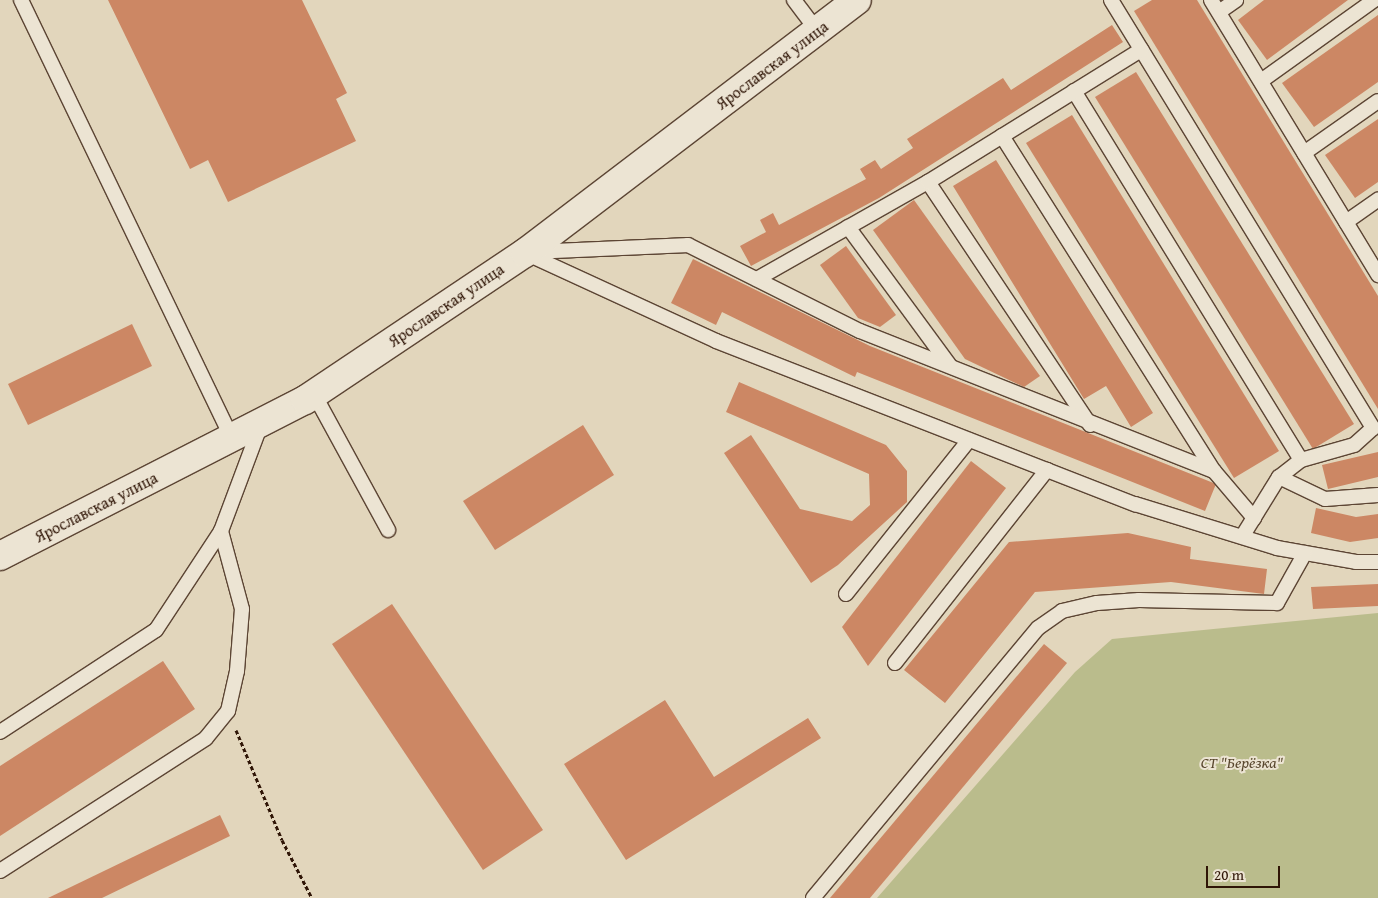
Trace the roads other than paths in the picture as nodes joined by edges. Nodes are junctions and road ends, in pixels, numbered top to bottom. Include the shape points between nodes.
1 (21, 0) edge
2 (794, 0) edge
3 (858, 0) edge
4 (1111, 0) edge
5 (1236, 0) edge
6 (1374, 0) edge
7 (1215, 6) edge
8 (817, 31) junction
9 (1140, 50) junction
10 (1261, 81) junction
11 (1074, 91) junction
12 (1378, 101) edge
13 (1002, 136) junction
14 (1304, 153) junction
15 (928, 182) junction
16 (1378, 200) edge
17 (1346, 222) junction
18 (848, 228) junction
19 (525, 252) junction
20 (1378, 275) edge
21 (756, 279) junction
22 (951, 367) junction
23 (314, 394) junction
24 (262, 422) junction
25 (1090, 425) junction
26 (232, 438) junction
27 (969, 440) junction
28 (1301, 460) junction
29 (1047, 470) junction
30 (1214, 471) junction
31 (1280, 477) junction
32 (1378, 496) edge
33 (1254, 518) junction
34 (388, 530) dead end
35 (221, 531) junction
36 (1242, 537) junction
37 (1305, 553) junction
38 (0, 556) edge
39 (1378, 562) edge
40 (846, 594) dead end
41 (895, 663) dead end
42 (0, 732) edge
43 (0, 871) edge
44 (813, 898) edge

1 - 26 lane
2 - 8 lane
3 - 8 main road, Ярославская улица
4 - 9 lane
5 - 7 lane
6 - 10 lane
7 - 10 lane
8 - 19 main road, Ярославская улица
9 - 11 lane
9 - 28 lane via 1372,428 1354,445
10 - 14 lane
11 - 13 lane
11 - 28 lane
12 - 14 lane
13 - 15 lane
13 - 30 lane
14 - 17 lane
15 - 18 lane
15 - 25 lane
16 - 17 lane
17 - 20 lane
18 - 21 lane
18 - 22 lane
19 - 21 lane via 688,245
19 - 23 main road, Ярославская улица
19 - 27 lane via 716,341
21 - 22 lane via 860,331
22 - 25 lane
23 - 24 main road, Ярославская улица
23 - 34 lane
24 - 26 main road, Ярославская улица
24 - 35 lane
25 - 30 lane
26 - 38 main road, Ярославская улица
27 - 29 lane
27 - 40 lane
28 - 31 lane
29 - 36 lane via 1135,504
29 - 41 lane
30 - 33 lane
31 - 32 lane via 1325,499
31 - 33 lane
33 - 36 lane
35 - 42 lane via 156,630
35 - 43 lane via 242,609 238,671 228,711 206,738
36 - 37 lane
37 - 39 lane via 1356,562
37 - 44 lane via 1276,603 1139,600 1097,603 1062,611 1038,628

